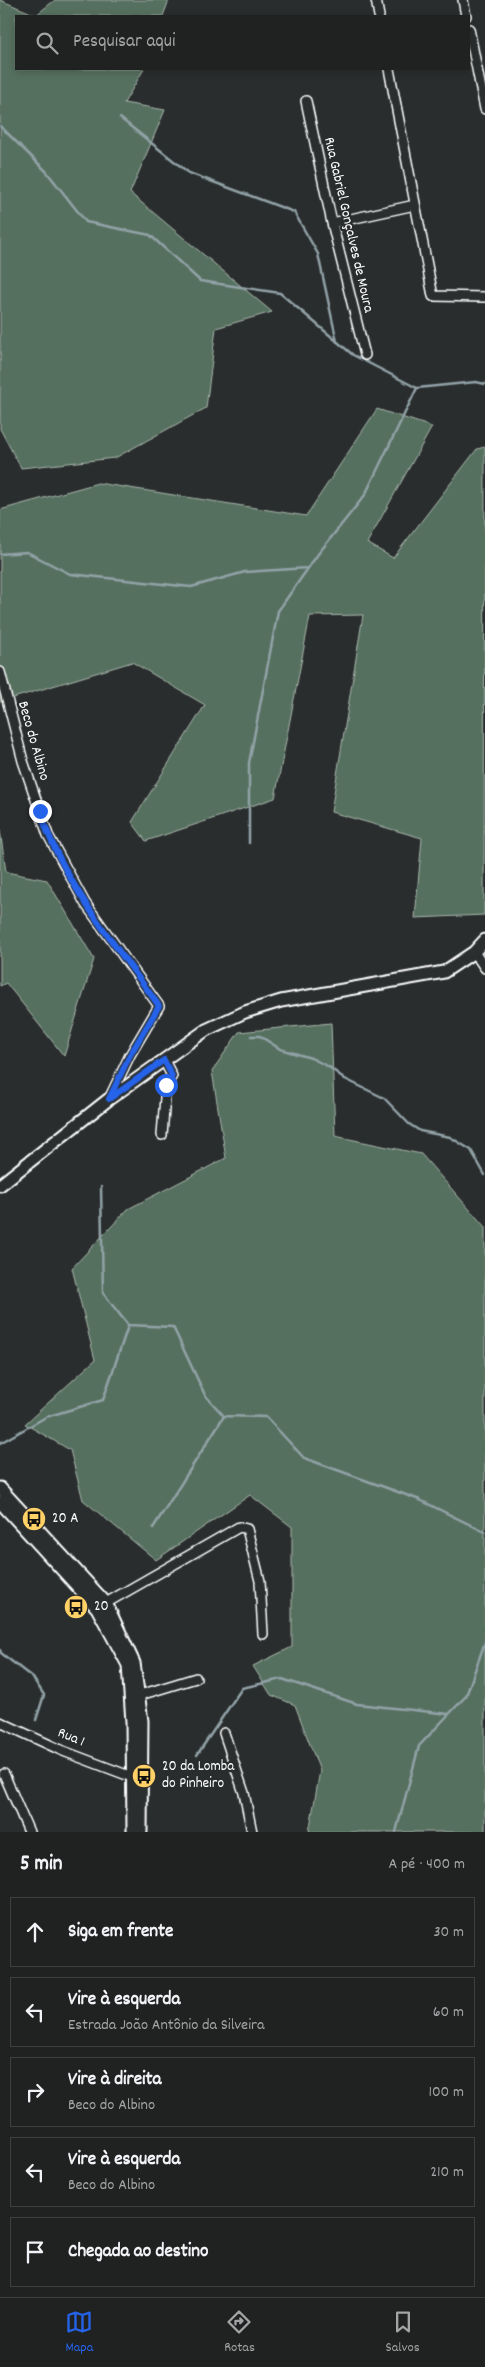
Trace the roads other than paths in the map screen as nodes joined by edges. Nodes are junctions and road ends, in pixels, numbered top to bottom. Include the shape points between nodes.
1 (376, 0) edge
2 (463, 0) edge
3 (379, 15) edge
4 (466, 15) edge
5 (470, 34) edge
6 (389, 70) edge
7 (306, 101) dead end
8 (485, 109) edge
9 (415, 205) junction
10 (332, 222) junction
11 (485, 297) edge
12 (365, 355) dead end
13 (0, 672) edge
14 (485, 940) edge
15 (474, 952) junction
16 (485, 968) edge
17 (164, 1060) junction
18 (109, 1099) junction
19 (162, 1135) dead end
20 (0, 1185) edge
21 (0, 1488) edge
22 (0, 1502) edge
23 (106, 1603) junction
24 (264, 1634) dead end
25 (196, 1678) dead end
26 (140, 1695) junction
27 (0, 1722) edge
28 (224, 1732) dead end
29 (4, 1774) dead end
30 (132, 1777) junction
31 (29, 1832) edge
32 (132, 1832) edge
33 (141, 1832) edge
34 (252, 1832) edge

1 - 3 street
2 - 4 street
5 - 8 street
6 - 9 street
7 - 10 street, Rua Gabriel Gonçalves de Moura
9 - 10 street
9 - 11 street via 433,296
10 - 12 street, Rua Gabriel Gonçalves de Moura
13 - 18 street, Beco do Albino via 48,835 85,902 159,1006
14 - 15 main road
15 - 16 street
15 - 17 main road via 444,972 281,1001 246,1012 206,1030
17 - 18 main road
17 - 19 street via 172,1076 166,1085
18 - 20 main road
21 - 23 main road
22 - 30 main road via 97,1608 128,1665
23 - 24 street via 244,1526 260,1581
23 - 26 main road via 134,1663
25 - 26 street
26 - 33 main road
27 - 30 street, Rua 1 via 62,1751
28 - 34 street via 244,1793
29 - 31 street
30 - 32 main road

